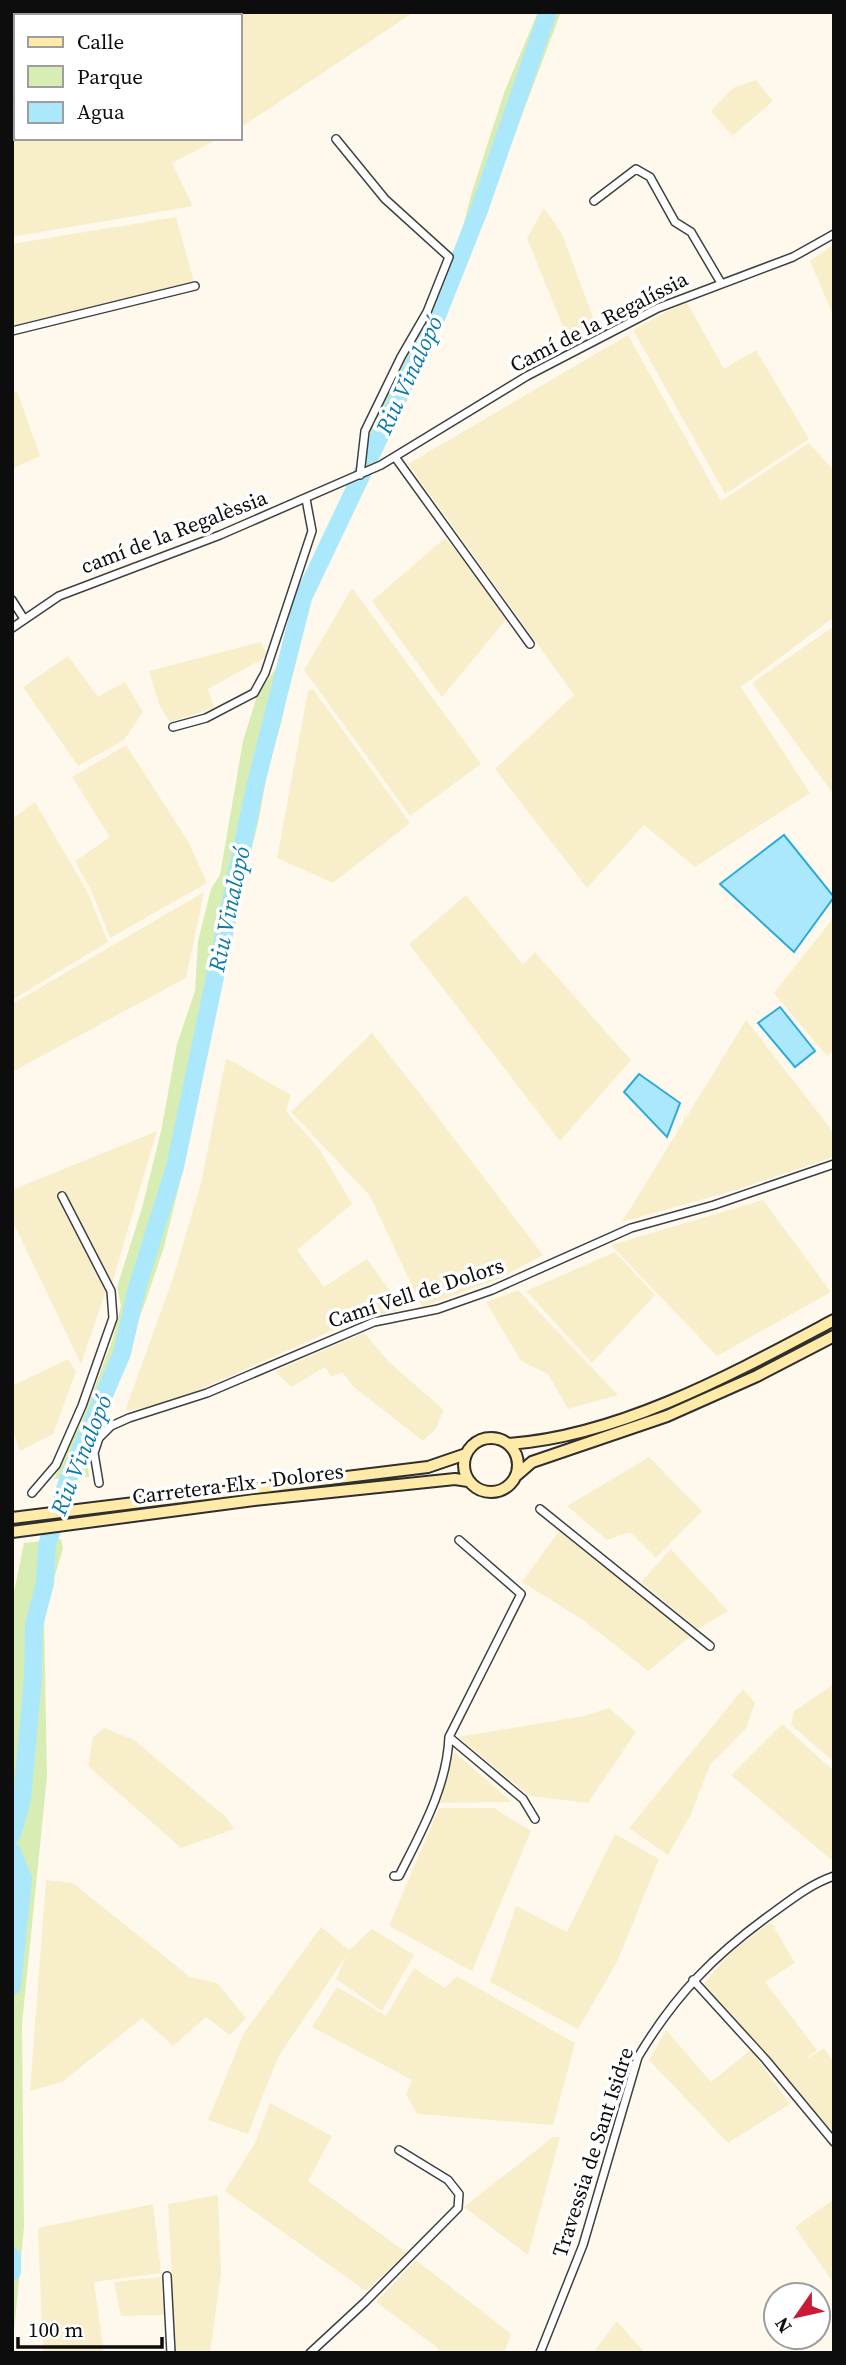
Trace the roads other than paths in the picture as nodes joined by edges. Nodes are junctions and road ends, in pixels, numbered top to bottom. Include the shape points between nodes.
1 (336, 139) dead end
2 (594, 201) dead end
3 (834, 234) edge
4 (721, 284) junction
5 (195, 286) dead end
6 (12, 331) edge
7 (392, 459) junction
8 (357, 476) junction
9 (306, 499) junction
10 (12, 600) edge
11 (24, 619) junction
12 (12, 628) edge
13 (530, 644) dead end
14 (173, 727) dead end
15 (834, 1164) edge
16 (62, 1196) dead end
17 (834, 1320) edge
18 (834, 1335) edge
19 (509, 1444) junction
20 (466, 1454) junction
21 (517, 1475) junction
22 (468, 1480) junction
23 (99, 1483) dead end
24 (32, 1493) dead end
25 (540, 1509) dead end
26 (12, 1518) edge
27 (13, 1532) edge
28 (459, 1540) dead end
29 (710, 1646) dead end
30 (449, 1737) junction
31 (535, 1819) dead end
32 (394, 1876) dead end
33 (834, 1876) edge
34 (693, 1980) junction
35 (834, 2141) edge
36 (398, 2150) dead end
37 (167, 2276) dead end
38 (171, 2353) edge
39 (310, 2353) edge
40 (540, 2353) edge

1 - 8 street via 385,200 449,257 427,312 365,431
2 - 4 street via 636,169 650,177 675,222 691,232
3 - 4 street, Camí de la Regalíssia via 793,257
4 - 7 street, Camí de la Regalíssia via 658,308 527,376
5 - 6 street
7 - 8 street, Camí de la Regalíssia
7 - 13 street
8 - 9 street, camí de la Regalèssia
9 - 11 street, camí de la Regalèssia via 70,591
9 - 14 street via 312,531 254,693 206,718
10 - 11 street
11 - 12 street, camí de la Regalèssia
15 - 23 street, Camí Vell de Dolors via 631,1228 492,1290 438,1309 374,1322 207,1393 129,1418 99,1438 94,1453
16 - 24 street via 111,1291 113,1318 56,1465
17 - 19 main road via 753,1363 659,1404 553,1438
18 - 21 main road via 725,1391 532,1462
19 - 20 main road via 486,1438
19 - 21 main road via 516,1454
20 - 22 main road
20 - 26 main road, Carretera Elx - Dolores via 428,1467
21 - 22 main road via 498,1492 483,1490
22 - 27 main road, Carretera Elx - Dolores via 267,1498
25 - 29 street
28 - 30 street via 521,1594
30 - 31 street via 523,1799
30 - 32 street via 432,1808 399,1876
33 - 34 street, Travessia de Sant Isidre via 816,1882 727,1946
34 - 35 street
34 - 40 street, Travessia de Sant Isidre via 638,2057 583,2245
36 - 39 street via 448,2180 459,2194 458,2207
37 - 38 street

